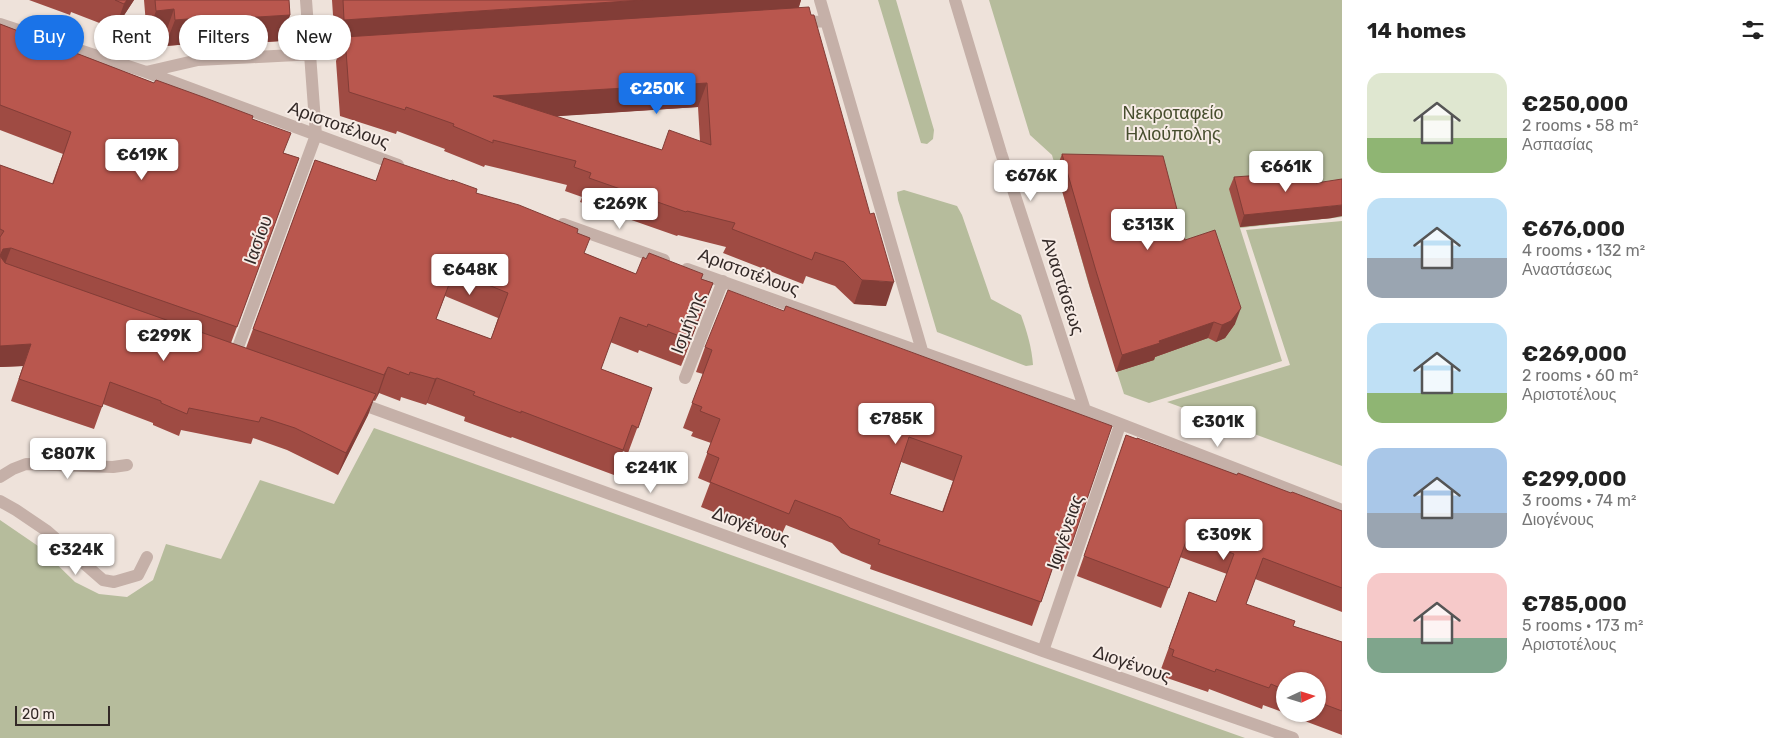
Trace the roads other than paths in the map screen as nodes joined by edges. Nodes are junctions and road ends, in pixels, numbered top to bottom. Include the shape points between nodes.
1 (306, 0) edge
2 (820, 0) edge
3 (954, 0) edge
4 (307, 15) edge
5 (826, 21) junction
6 (0, 24) edge
7 (787, 24) edge
8 (369, 51) edge
9 (351, 52) edge
10 (278, 56) edge
11 (310, 60) edge
12 (146, 72) junction
13 (316, 135) junction
14 (408, 169) edge
15 (547, 218) edge
16 (723, 282) junction
17 (923, 354) junction
18 (234, 358) edge
19 (685, 378) dead end
20 (344, 398) edge
21 (1085, 410) junction
22 (1120, 425) junction
23 (127, 465) dead end
24 (0, 477) edge
25 (0, 501) edge
26 (1342, 510) edge
27 (147, 557) dead end
28 (1043, 651) junction
29 (1293, 738) edge

1 - 4 street
2 - 5 street
3 - 21 street, Αναστάσεως
5 - 7 street
5 - 17 street
6 - 12 street, Αριστοτέλους
8 - 9 street
10 - 12 street via 198,60
11 - 13 street
12 - 13 street, Αριστοτέλους
13 - 14 street, Αριστοτέλους
13 - 18 street, Ιασίου
15 - 16 street, Αριστοτέλους
16 - 17 street, Αριστοτέλους
16 - 19 street, Ισμήνης
17 - 21 street, Αριστοτέλους
20 - 28 street, Διογένους
21 - 22 street, Αριστοτέλους
22 - 26 street, Αριστοτέλους
22 - 28 street, Ιφιγένειας
23 - 24 street via 26,464
25 - 27 street via 47,531 103,580 114,582 138,575
28 - 29 street, Διογένους

